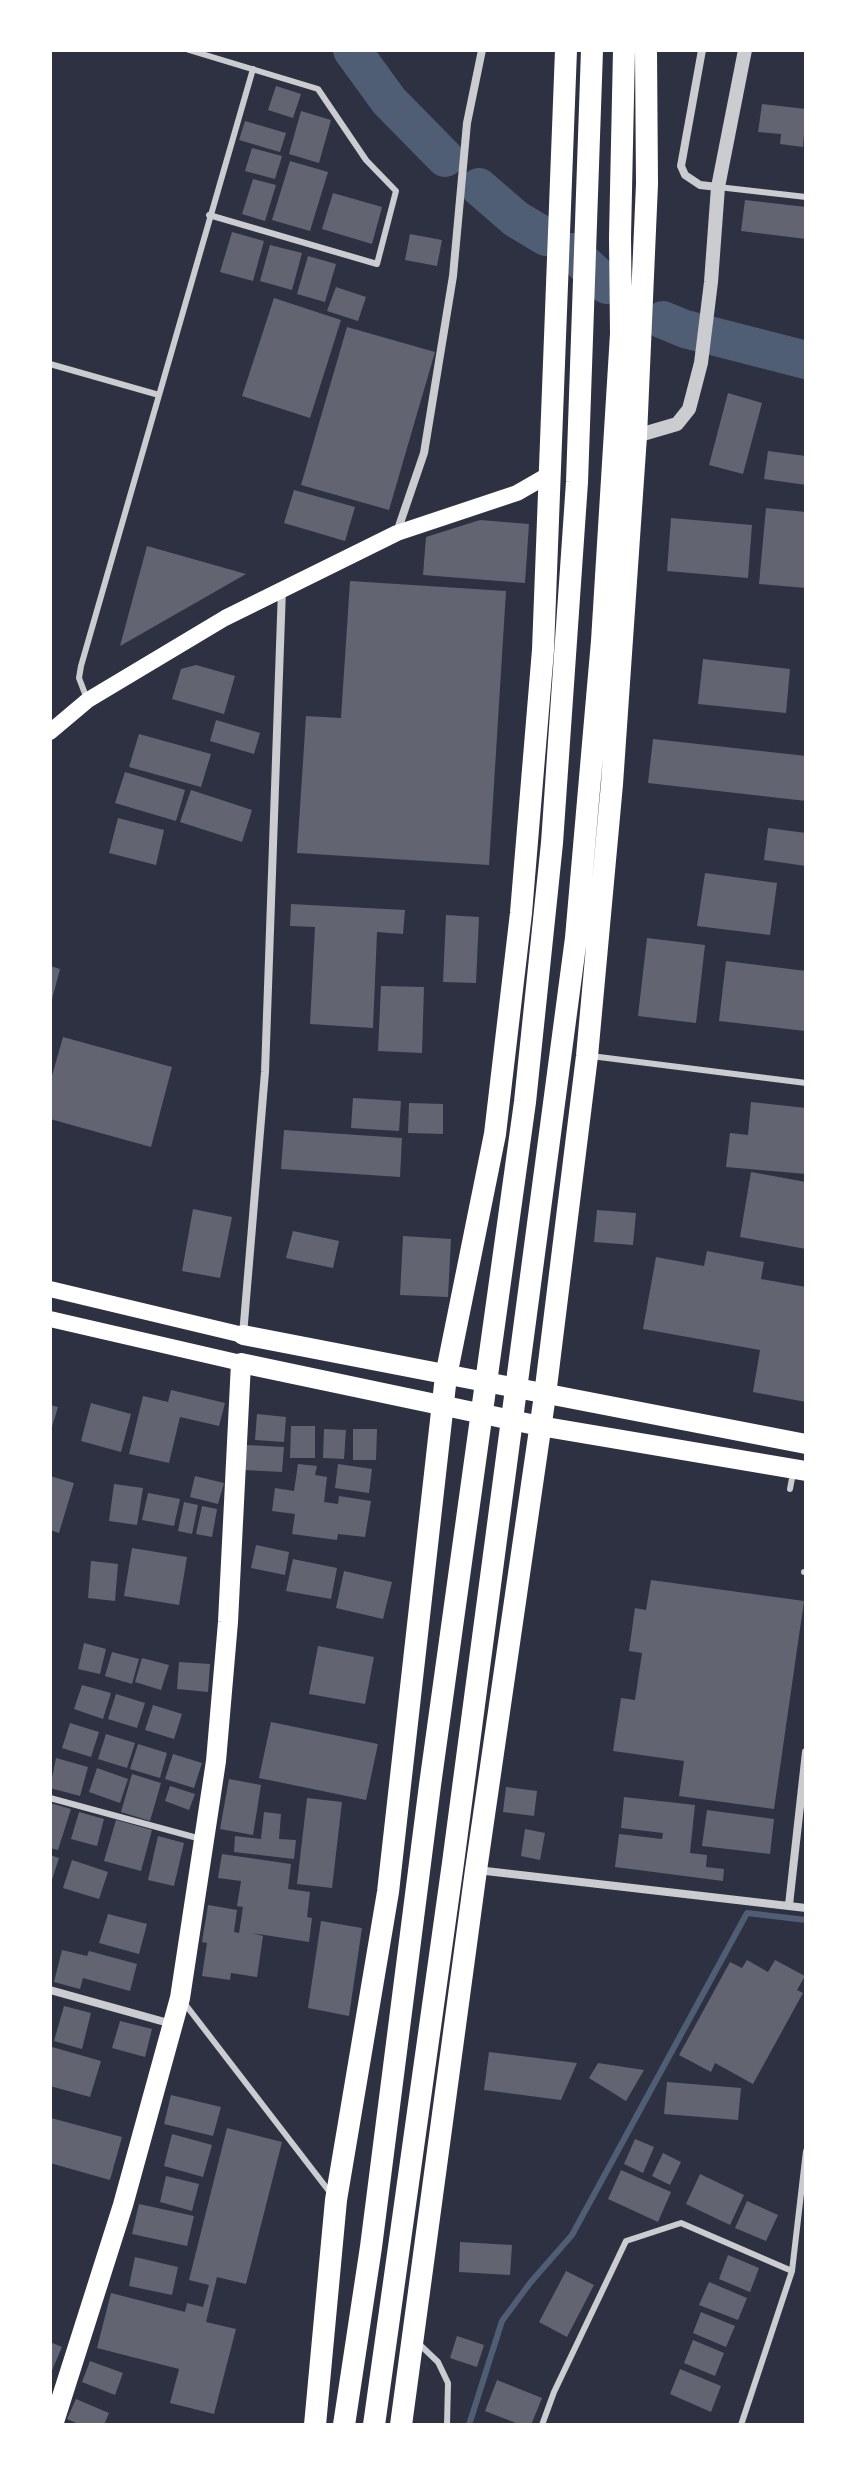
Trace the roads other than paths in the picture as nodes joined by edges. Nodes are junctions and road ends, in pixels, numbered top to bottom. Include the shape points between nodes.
1 (189, 50) edge
2 (482, 50) edge
3 (566, 50) edge
4 (592, 50) edge
5 (624, 50) edge
6 (646, 50) edge
7 (702, 50) edge
8 (745, 50) edge
9 (253, 69) junction
10 (718, 187) junction
11 (806, 197) edge
12 (209, 215) junction
13 (50, 364) edge
14 (159, 395) junction
15 (636, 436) junction
16 (550, 474) junction
17 (397, 533) junction
18 (282, 588) junction
19 (88, 700) junction
20 (50, 732) edge
21 (587, 1056) junction
22 (806, 1083) edge
23 (50, 1289) edge
24 (50, 1319) edge
25 (243, 1335) junction
26 (241, 1363) junction
27 (446, 1376) junction
28 (545, 1395) junction
29 (443, 1406) junction
30 (540, 1426) junction
31 (806, 1444) edge
32 (797, 1476) edge
33 (806, 1752) edge
34 (50, 1798) edge
35 (202, 1839) junction
36 (476, 1870) junction
37 (789, 1905) junction
38 (806, 1908) edge
39 (50, 1990) edge
40 (180, 1998) junction
41 (172, 2024) junction
42 (806, 2151) edge
43 (336, 2200) junction
44 (792, 2271) junction
45 (413, 2337) junction
46 (54, 2411) edge
47 (315, 2425) edge
48 (344, 2425) edge
49 (374, 2425) edge
50 (401, 2425) edge
51 (447, 2425) edge
52 (542, 2425) edge
53 (741, 2425) edge

1 - 9 lane
2 - 17 street via 467,123 453,276 424,453
3 - 16 highway
4 - 48 highway via 577,482 535,1011
5 - 49 highway via 617,410 576,938
6 - 15 highway via 647,184
7 - 10 street via 681,166 700,185
8 - 10 street
9 - 12 lane
9 - 12 lane via 318,89 366,160 396,191 377,264
10 - 11 lane
10 - 15 street via 701,363 689,409 677,424
12 - 14 lane
13 - 14 lane
14 - 19 lane via 81,666 79,678
15 - 21 highway
16 - 17 main road via 517,493
16 - 27 highway via 543,650 521,913 495,1134
17 - 18 main road
18 - 19 main road
18 - 25 street via 265,1072
19 - 20 main road
21 - 22 lane
21 - 28 highway
23 - 25 main road
24 - 26 main road
25 - 27 main road
26 - 29 main road
26 - 35 main road via 216,1761
27 - 28 main road
27 - 29 highway
28 - 30 highway
28 - 31 main road
29 - 30 main road
29 - 43 highway via 388,1892
30 - 32 main road
30 - 36 highway via 531,1546
33 - 37 street
34 - 35 lane
35 - 40 main road
36 - 37 street
36 - 45 highway
37 - 38 street
39 - 41 street
40 - 41 main road
40 - 43 lane
41 - 46 main road via 123,2205
42 - 44 lane
43 - 47 highway
44 - 52 lane via 681,2223 626,2241
44 - 53 lane
45 - 50 highway
45 - 51 lane via 438,2362 448,2383

